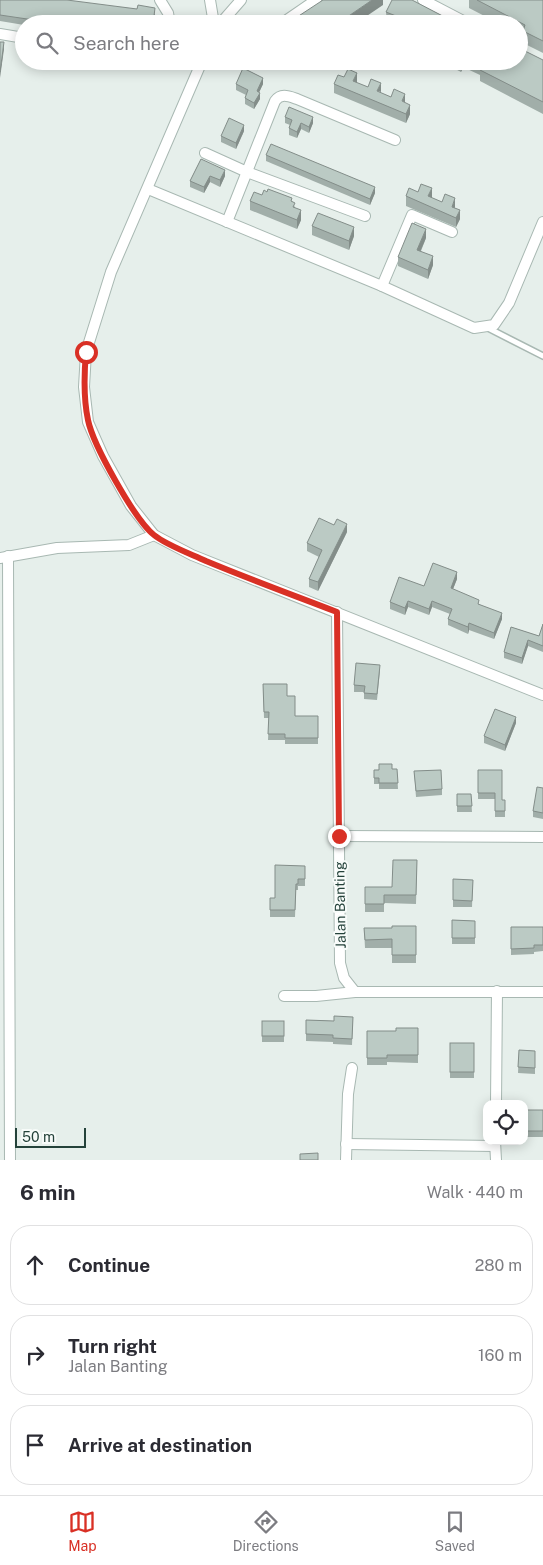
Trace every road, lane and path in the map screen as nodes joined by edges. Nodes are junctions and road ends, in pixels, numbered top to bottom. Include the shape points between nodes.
1 (160, 0) edge
2 (210, 0) edge
3 (241, 0) edge
4 (316, 0) edge
5 (422, 0) edge
6 (168, 15) edge
7 (212, 15) edge
8 (228, 15) edge
9 (294, 15) edge
10 (451, 15) edge
11 (0, 34) edge
12 (15, 36) edge
13 (198, 70) edge
14 (395, 140) dead end
15 (205, 153) dead end
16 (247, 172) junction
17 (148, 189) junction
18 (364, 216) dead end
19 (227, 222) junction
20 (543, 222) edge
21 (452, 232) dead end
22 (382, 286) junction
23 (484, 326) junction
24 (543, 356) edge
25 (154, 535) junction
26 (4, 557) edge
27 (337, 612) junction
28 (543, 695) edge
29 (339, 836) junction
30 (543, 837) edge
31 (497, 991) junction
32 (355, 992) junction
33 (543, 992) edge
34 (284, 996) dead end
35 (352, 1068) dead end
36 (496, 1100) edge
37 (346, 1144) junction
38 (483, 1144) edge
39 (496, 1145) edge
40 (10, 1160) edge
41 (346, 1160) edge
42 (496, 1160) edge

1 - 6 street
2 - 7 street
3 - 8 street
4 - 9 street
5 - 10 street
11 - 12 street
13 - 17 street
14 - 16 street via 285,95 275,101
15 - 16 street
16 - 18 street
16 - 19 street
17 - 19 street
17 - 25 street via 111,272 93,327 86,352 84,387 88,422 103,456 131,506
19 - 22 street
20 - 23 street via 509,303 494,325
21 - 22 street via 412,215
22 - 23 street via 474,328
23 - 24 lane
25 - 26 street via 129,545 57,548
25 - 27 street via 222,568
26 - 40 street
27 - 28 street
27 - 29 street, Jalan Banting
29 - 30 street
29 - 32 street, Jalan Banting via 340,963 344,978
31 - 32 street
31 - 33 street
31 - 36 street
32 - 34 street
35 - 37 street
37 - 38 street
37 - 41 street
39 - 42 street

